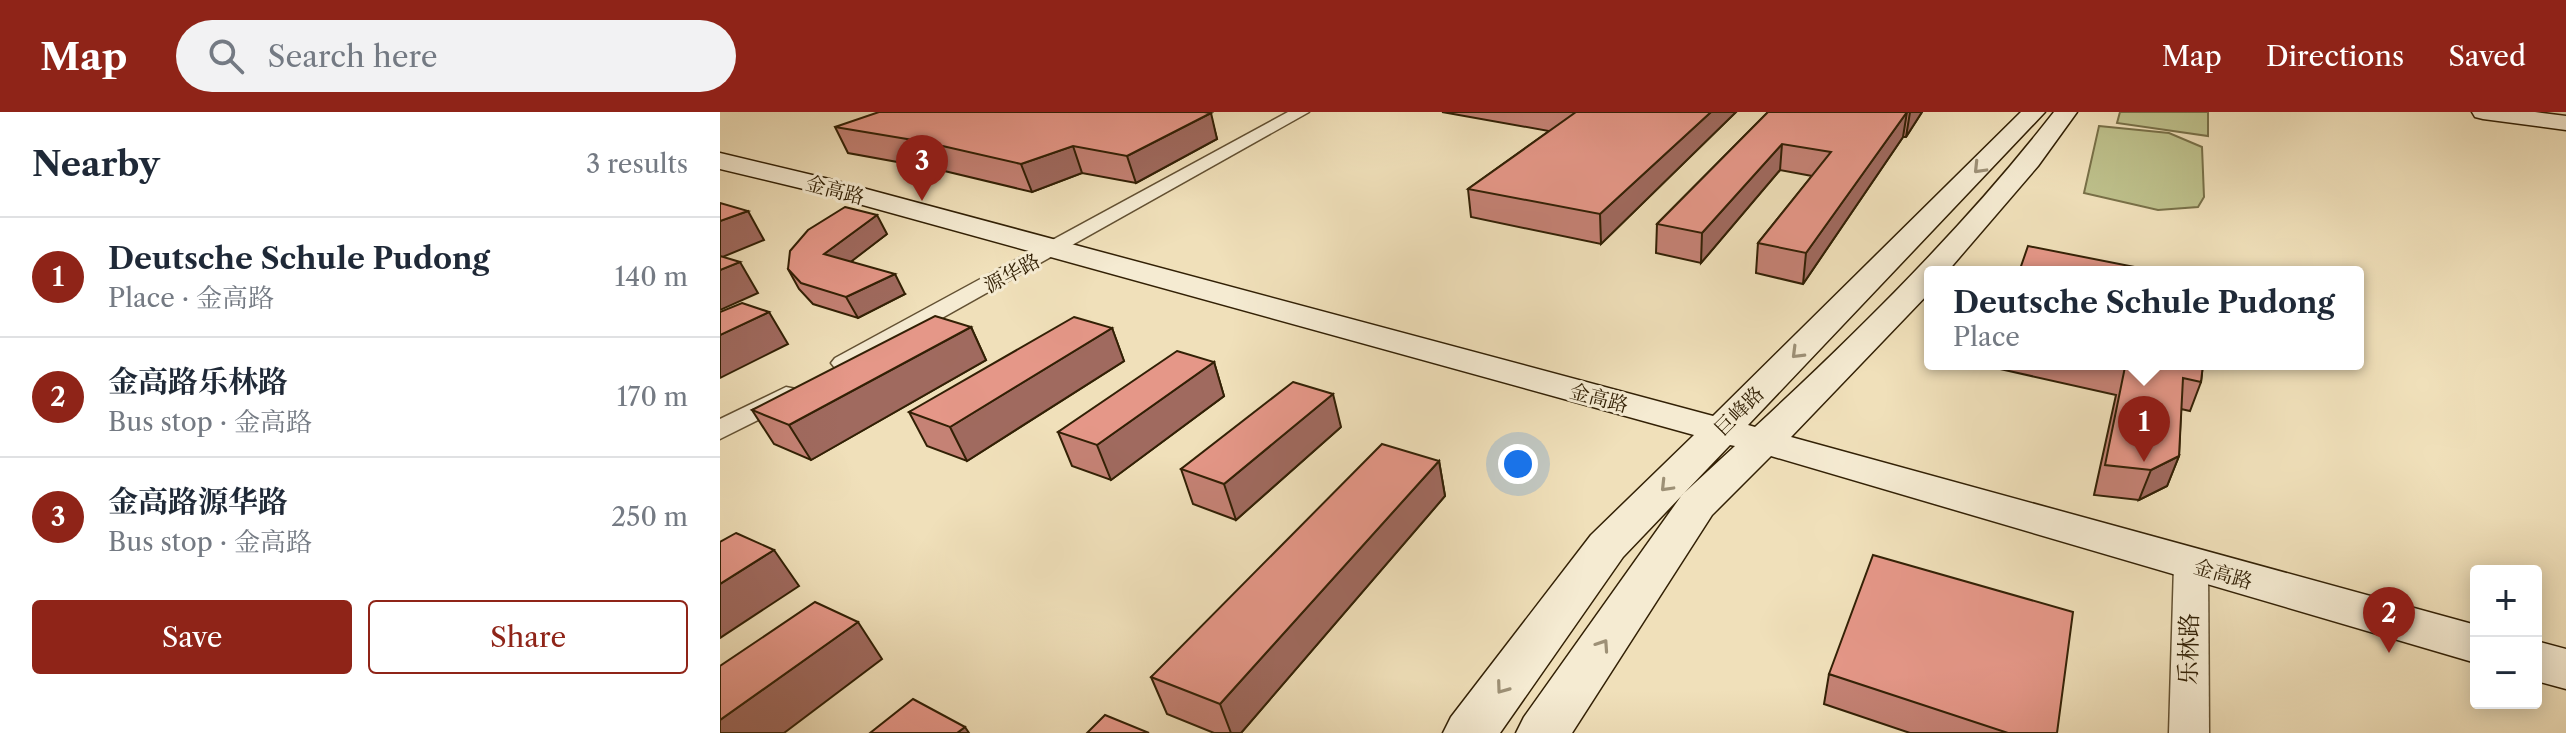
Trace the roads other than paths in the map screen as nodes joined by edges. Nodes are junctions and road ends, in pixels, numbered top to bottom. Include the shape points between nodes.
1 (1301, 112) edge
2 (2034, 112) edge
3 (2066, 112) edge
4 (2483, 112) edge
5 (2566, 123) edge
6 (720, 161) edge
7 (1054, 250) junction
8 (1937, 266) edge
9 (1924, 280) edge
10 (828, 372) edge
11 (801, 387) edge
12 (720, 430) edge
13 (1720, 430) junction
14 (1765, 442) junction
15 (2191, 565) junction
16 (2470, 642) edge
17 (2542, 663) edge
18 (2566, 669) edge
19 (1470, 733) edge
20 (1543, 733) edge
21 (2189, 733) edge

1 - 7 street, 源华路
2 -> 13 main road, 巨峰路
3 - 8 main road, 巨峰路
4 - 5 main road
6 - 7 main road, 金高路
7 - 10 street, 源华路
7 - 13 main road, 金高路
9 - 14 main road, 巨峰路
11 - 12 street
13 - 14 main road, 金高路
13 -> 19 main road, 巨峰路 via 1607,546
14 - 15 main road, 金高路
20 -> 14 main road, 巨峰路 via 1697,505
15 - 16 main road, 金高路
15 - 21 street, 乐林路
17 - 18 main road

